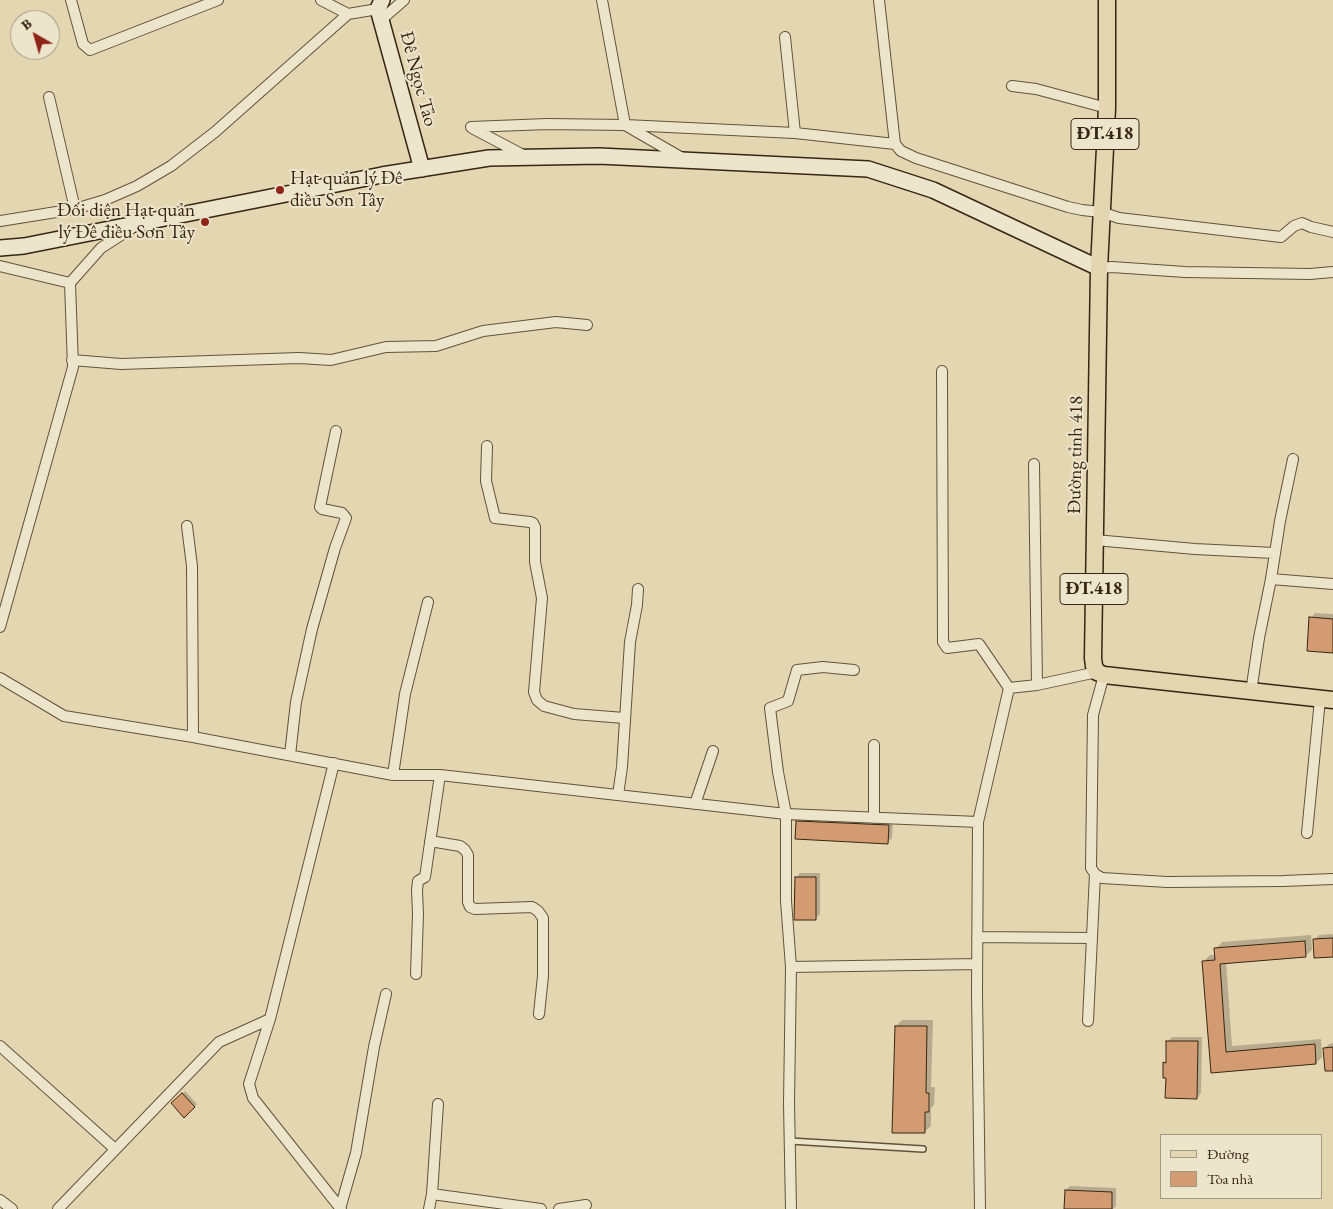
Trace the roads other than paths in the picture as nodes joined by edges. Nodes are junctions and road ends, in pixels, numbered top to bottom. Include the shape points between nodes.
1 (71, 0) edge
2 (218, 0) edge
3 (321, 0) edge
4 (404, 0) edge
5 (602, 0) edge
6 (879, 0) edge
7 (1107, 0) edge
8 (381, 10) edge
9 (348, 14) junction
10 (785, 36) dead end
11 (1012, 86) dead end
12 (49, 97) dead end
13 (1107, 108) junction
14 (625, 125) junction
15 (795, 133) junction
16 (896, 144) junction
17 (527, 157) junction
18 (687, 160) junction
19 (422, 169) junction
20 (75, 209) junction
21 (1101, 212) junction
22 (0, 219) edge
23 (142, 222) junction
24 (1333, 232) edge
25 (0, 248) edge
26 (0, 266) edge
27 (1098, 268) junction
28 (1333, 272) edge
29 (70, 283) junction
30 (586, 326) dead end
31 (72, 360) junction
32 (942, 371) dead end
33 (336, 431) dead end
34 (487, 446) dead end
35 (1293, 460) dead end
36 (1034, 464) dead end
37 (187, 526) dead end
38 (1096, 540) junction
39 (1274, 553) junction
40 (1271, 579) junction
41 (1333, 584) edge
42 (638, 589) dead end
43 (428, 602) dead end
44 (0, 627) edge
45 (854, 670) dead end
46 (1100, 674) junction
47 (0, 678) edge
48 (1037, 685) junction
49 (1009, 688) junction
50 (1251, 692) junction
51 (1327, 700) edge
52 (624, 718) junction
53 (193, 737) junction
54 (874, 745) dead end
55 (713, 751) dead end
56 (290, 756) junction
57 (334, 763) junction
58 (392, 775) junction
59 (440, 775) junction
60 (618, 795) junction
61 (695, 804) junction
62 (786, 814) junction
63 (874, 818) junction
64 (978, 822) junction
65 (1307, 833) dead end
66 (430, 841) junction
67 (1095, 874) junction
68 (1333, 879) edge
69 (977, 937) junction
70 (1092, 938) junction
71 (977, 964) junction
72 (791, 968) junction
73 (416, 974) dead end
74 (386, 994) dead end
75 (539, 1014) dead end
76 (270, 1019) junction
77 (1088, 1020) dead end
78 (0, 1046) edge
79 (438, 1104) dead end
80 (790, 1141) junction
81 (115, 1149) junction
82 (923, 1149) dead end
83 (432, 1194) junction
84 (0, 1200) edge
85 (586, 1205) dead end
86 (12, 1209) edge
87 (58, 1209) edge
88 (340, 1209) edge
89 (429, 1209) edge
90 (541, 1209) edge
91 (559, 1209) edge
92 (791, 1209) edge
93 (980, 1209) edge

1 - 2 street via 83,44 90,50
3 - 9 street
4 - 8 street
5 - 14 street
6 - 16 street
7 - 13 main road, Đường tỉnh 418 / ĐT.418
8 - 9 street
8 - 19 main road, Đê Ngọc Tảo
9 - 20 street via 215,132 171,166 113,197
10 - 15 street
11 - 13 street
12 - 20 street
13 - 21 main road, Đường tỉnh 418 / ĐT.418
14 - 15 street
14 - 17 street via 547,124 471,128
14 - 18 street
15 - 16 street
16 - 21 street via 901,151 916,158 1068,206
17 - 18 main road
17 - 19 main road via 489,158
18 - 27 main road via 868,169 933,190
19 - 23 main road
20 - 22 street
21 - 24 street via 1119,218 1281,237 1302,223
21 - 27 main road, Đường tỉnh 418 / ĐT.418
23 - 25 main road
23 - 29 street via 101,248
26 - 29 street
27 - 28 street via 1280,274
27 - 38 main road, Đường tỉnh 418 / ĐT.418
29 - 31 street
30 - 31 street via 556,322 483,331 436,346 386,347 331,360 299,358 121,364
31 - 44 street via 73,367
32 - 49 street via 943,642 947,648 979,644
33 - 56 street via 320,507 346,518 312,629 296,702
34 - 52 street via 486,481 495,518 530,522 535,527 535,562 542,598 536,700 544,706 574,714
35 - 39 street
36 - 48 street
37 - 53 street via 192,566
38 - 39 street
38 - 46 main road, Đường tỉnh 418 / ĐT.418 via 1092,658
39 - 40 street
40 - 41 street
40 - 50 street
42 - 52 street
43 - 58 street via 404,694
45 - 62 street via 823,666 797,670 791,697 770,708
46 - 48 street
46 - 50 main road
46 - 67 street via 1094,715 1091,868
47 - 53 street via 64,716
48 - 49 street
49 - 64 street
50 - 51 main road
51 - 65 street
52 - 60 street
53 - 56 street
54 - 63 street
55 - 61 street
56 - 57 street
57 - 58 street
57 - 76 street
58 - 59 street
59 - 60 street
59 - 66 street
60 - 61 street
61 - 62 street
62 - 63 street
62 - 72 street via 786,900
63 - 64 street
64 - 69 street
66 - 73 street via 425,877 418,881 417,890
66 - 75 street via 466,850 470,907 532,907 543,918
67 - 68 street via 1102,878 1167,882
67 - 70 street
69 - 70 street
69 - 71 street
70 - 77 street
71 - 72 street
71 - 93 street
72 - 80 street
74 - 88 street via 356,1153
76 - 81 street via 219,1042
76 - 88 street via 249,1084 253,1098
78 - 81 street
79 - 83 street
80 - 82 lane
80 - 92 street
81 - 87 street
83 - 89 street
83 - 90 street
84 - 86 street
85 - 91 street

